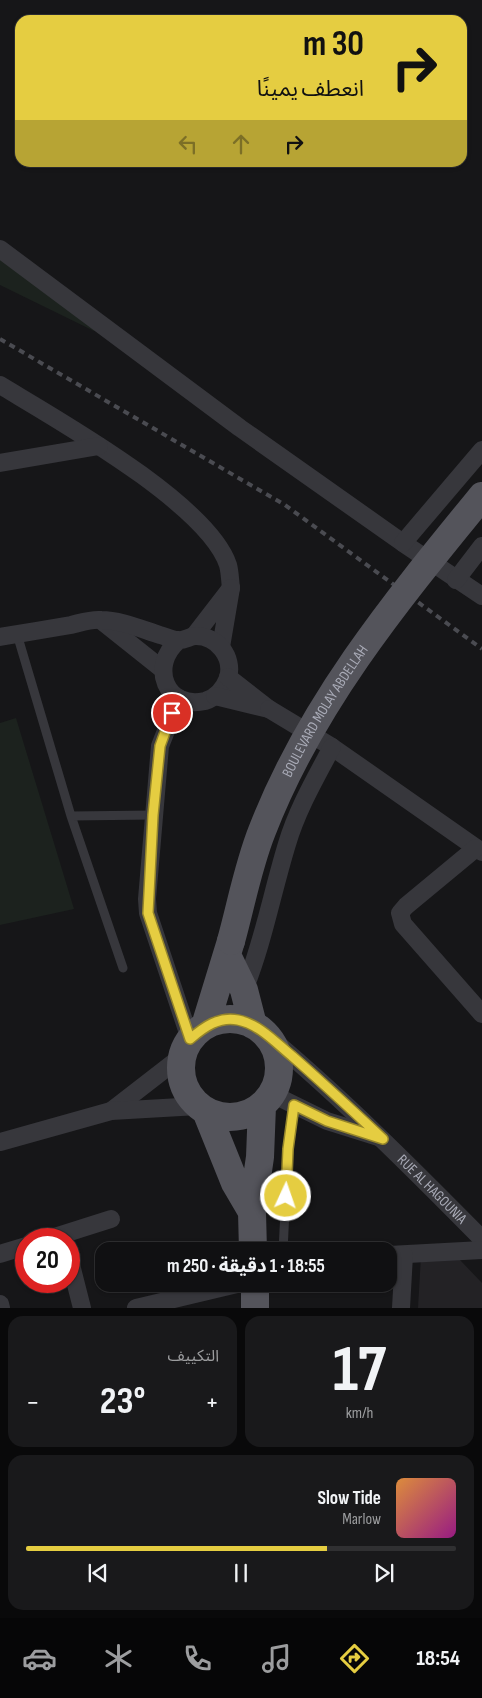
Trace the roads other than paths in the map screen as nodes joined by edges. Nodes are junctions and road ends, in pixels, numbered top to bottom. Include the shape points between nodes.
1 (0, 249) edge
2 (0, 385) edge
3 (99, 446) junction
4 (482, 450) edge
5 (0, 463) edge
6 (482, 496) edge
7 (403, 543) junction
8 (482, 546) edge
9 (456, 580) junction
10 (231, 588) junction
11 (482, 596) edge
12 (101, 620) junction
13 (17, 634) junction
14 (0, 637) edge
15 (186, 638) junction
16 (220, 647) junction
17 (162, 669) junction
18 (228, 677) junction
19 (215, 696) junction
20 (179, 698) junction
21 (269, 710) junction
22 (332, 747) junction
23 (153, 815) junction
24 (70, 816) junction
25 (479, 850) edge
26 (229, 949) junction
27 (123, 968) dead end
28 (244, 990) junction
29 (482, 1014) edge
30 (260, 1030) junction
31 (192, 1040) junction
32 (276, 1102) junction
33 (202, 1109) junction
34 (112, 1112) junction
35 (383, 1139) junction
36 (0, 1142) edge
37 (252, 1212) junction
38 (111, 1219) dead end
39 (80, 1230) edge
40 (482, 1239) edge
41 (253, 1242) edge
42 (283, 1242) edge
43 (15, 1249) edge
44 (482, 1250) edge
45 (0, 1254) edge
46 (397, 1255) edge
47 (204, 1292) edge
48 (255, 1292) edge
49 (78, 1293) edge
50 (0, 1304) edge
51 (1, 1308) edge
52 (82, 1308) edge
53 (136, 1308) edge
54 (255, 1308) edge
55 (401, 1308) edge

1 - 7 street via 240,428
2 - 3 street
3 - 5 street
3 - 10 street via 171,497 201,526 228,566
4 - 7 street
6 - 26 main road, BOULEVARD MOLAY ABDELLAH, bridge via 372,636 337,684 307,736 261,833
7 - 9 street
8 - 9 street
9 - 11 street
10 - 15 street
10 - 16 street
12 - 13 street
12 - 15 street
12 - 17 street
13 - 14 street
13 - 24 lane
15 - 16 street via 213,641
15 - 17 street via 167,653
16 - 18 street via 226,656
17 - 20 street via 164,680
18 - 19 street
18 - 21 street
19 - 20 street via 198,702
19 - 21 street
20 - 23 street via 160,746
21 - 22 street
22 - 25 street
22 - 28 street via 307,793 287,843 263,936
23 - 24 lane
23 - 31 street via 148,913
24 - 27 lane
25 - 29 street via 400,913 403,924
26 - 28 main road
26 - 31 main road, BOULEVARD MOLAY ABDELLAH
28 - 30 main road
30 - 31 main road via 237,1019 220,1020
30 - 32 main road via 275,1048 279,1064
30 - 35 street, RUE AL HAGOUNIA
31 - 33 main road via 180,1070 189,1096
31 - 34 street
32 - 33 main road via 240,1116 223,1117
32 - 35 street
32 - 37 main road via 260,1157
32 - 42 lane via 288,1149
33 - 34 street
33 - 37 main road via 235,1184
34 - 36 street
35 - 40 street, RUE AL HAGOUNIA
37 - 41 main road
38 - 39 street
43 - 45 street
44 - 46 street
46 - 55 street
47 - 53 street
48 - 54 main road
49 - 52 street
50 - 51 street

